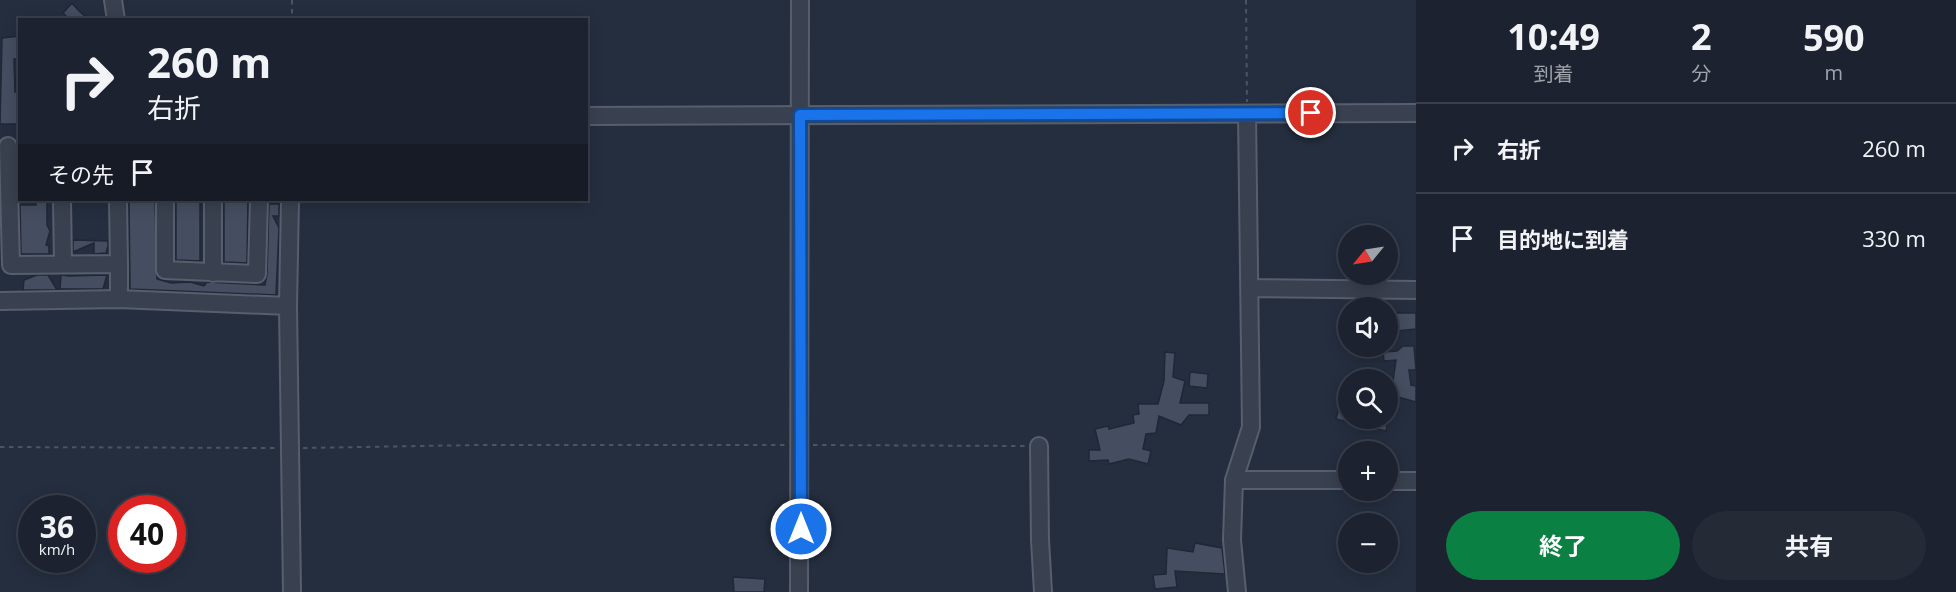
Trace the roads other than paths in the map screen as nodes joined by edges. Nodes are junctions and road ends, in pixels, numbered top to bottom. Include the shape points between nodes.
1 (113, 0) edge
2 (800, 0) edge
3 (116, 18) edge
4 (1416, 113) edge
5 (1247, 114) junction
6 (800, 115) junction
7 (588, 116) edge
8 (9, 145) edge
9 (62, 201) edge
10 (117, 201) edge
11 (165, 201) edge
12 (213, 201) edge
13 (259, 201) edge
14 (290, 201) edge
15 (5, 212) edge
16 (63, 264) junction
17 (119, 264) junction
18 (6, 265) edge
19 (213, 273) junction
20 (1250, 288) junction
21 (1416, 290) edge
22 (120, 299) junction
23 (0, 301) edge
24 (288, 306) junction
25 (1039, 446) road end
26 (1234, 480) junction
27 (1338, 480) edge
28 (1398, 481) edge
29 (1416, 481) edge
30 (292, 592) edge
31 (799, 592) edge
32 (1043, 592) edge
33 (1237, 592) edge

1 - 3 street
2 - 6 street
4 - 5 street
5 - 6 street
5 - 20 street
6 - 7 street
6 - 31 street
8 - 15 street
9 - 16 street
10 - 17 street
11 - 19 street via 165,270
12 - 19 street
13 - 19 street via 257,274
14 - 24 street
15 - 18 street
16 - 17 street
16 - 18 street
17 - 22 street
20 - 21 street
20 - 26 street via 1251,427
22 - 23 street
22 - 24 street
24 - 30 street
25 - 32 street
26 - 27 street
26 - 33 street via 1232,540
28 - 29 street

